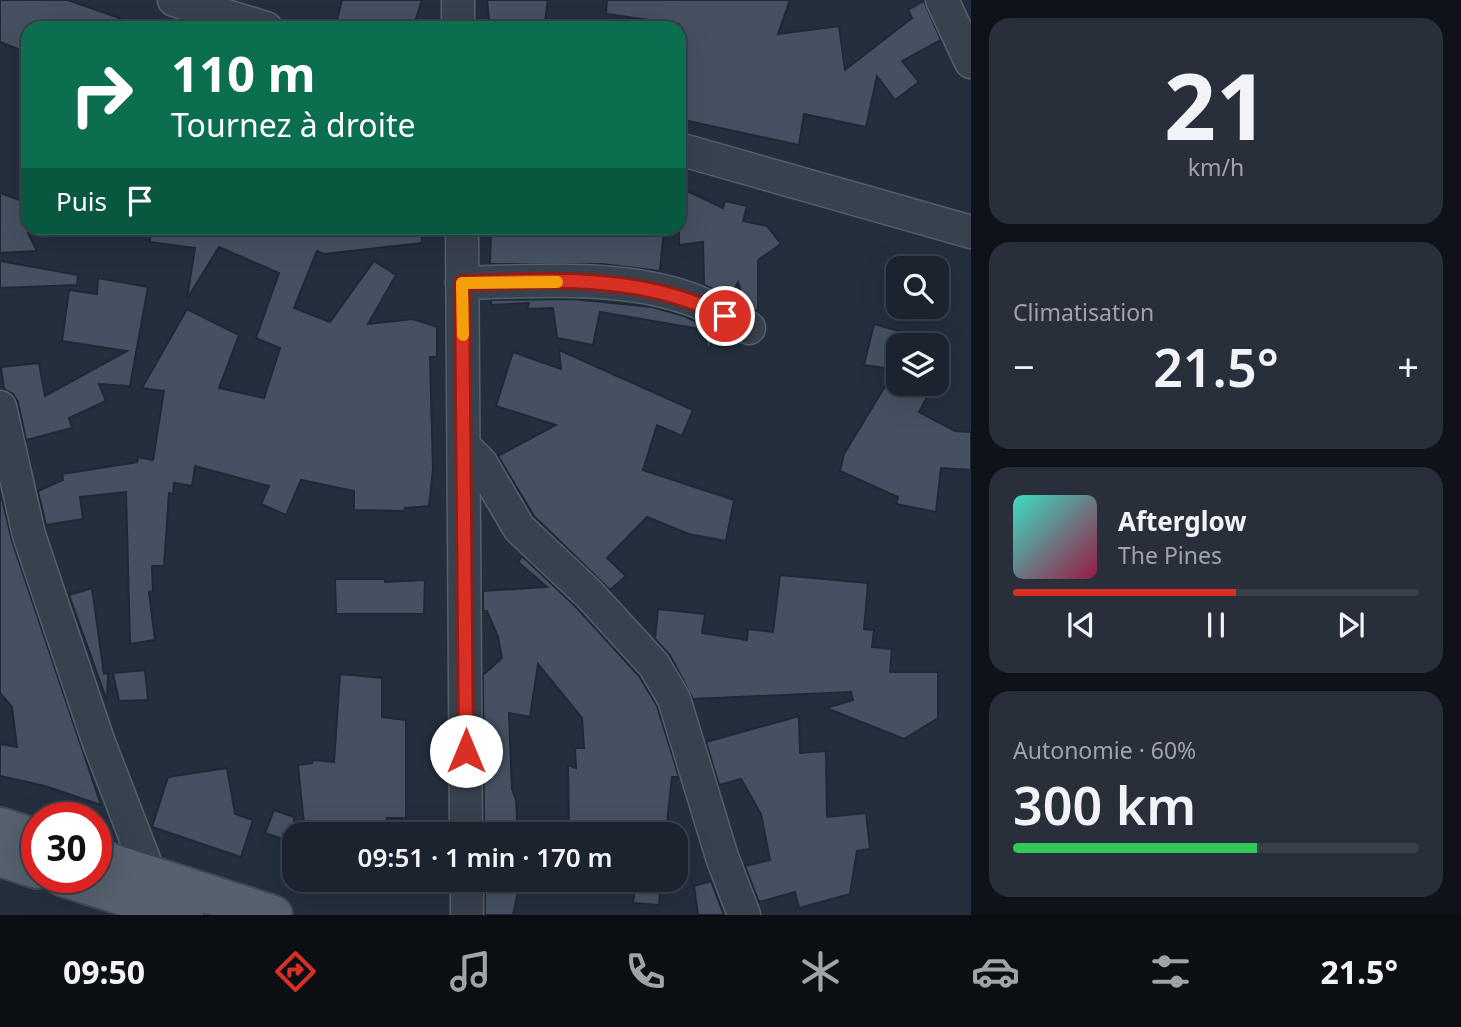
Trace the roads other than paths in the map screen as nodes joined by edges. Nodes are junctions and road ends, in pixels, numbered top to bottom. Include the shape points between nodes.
1 (174, 0) edge
2 (458, 0) edge
3 (942, 0) edge
4 (243, 21) edge
5 (458, 21) edge
6 (971, 62) edge
7 (686, 151) edge
8 (971, 232) edge
9 (462, 235) edge
10 (462, 283) junction
11 (749, 328) dead end
12 (0, 407) edge
13 (464, 446) junction
14 (467, 822) edge
15 (0, 827) edge
16 (21, 834) edge
17 (0, 857) edge
18 (112, 863) edge
19 (21, 864) edge
20 (150, 875) junction
21 (467, 892) edge
22 (112, 893) edge
23 (174, 913) edge
24 (273, 915) edge
25 (467, 915) edge
26 (744, 915) edge

1 - 4 street
2 - 5 street
3 - 6 street
7 - 8 street
9 - 10 street
10 - 11 street via 531,281 656,289 683,296
10 - 13 street
12 - 20 street via 29,535 99,743
13 - 14 street
13 - 26 street via 481,464 519,528 589,594 654,665 674,699
15 - 16 main road
17 - 19 main road
18 - 20 main road
20 - 24 main road
21 - 25 street
22 - 23 main road

